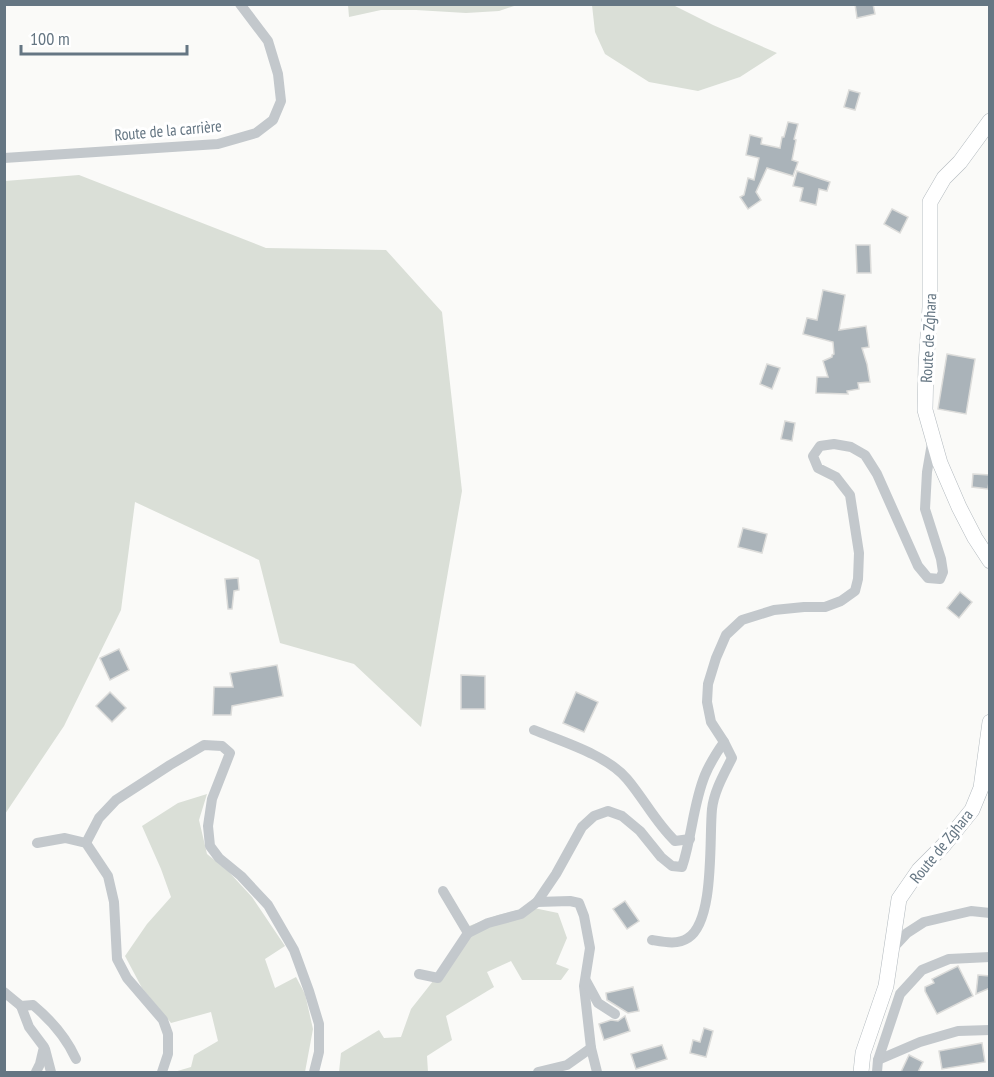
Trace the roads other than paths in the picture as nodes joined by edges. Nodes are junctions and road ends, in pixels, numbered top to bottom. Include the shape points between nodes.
1 (240, 4) edge
2 (990, 121) edge
3 (4, 158) edge
4 (933, 438) junction
5 (990, 561) edge
6 (990, 722) edge
7 (534, 730) dead end
8 (724, 742) junction
9 (690, 839) junction
10 (37, 843) dead end
11 (86, 843) junction
12 (443, 891) dead end
13 (537, 902) junction
14 (990, 913) edge
15 (468, 933) junction
16 (652, 940) dead end
17 (891, 949) junction
18 (990, 957) edge
19 (419, 974) dead end
20 (585, 980) junction
21 (4, 992) edge
22 (21, 1006) junction
23 (615, 1014) dead end
24 (990, 1030) edge
25 (44, 1047) junction
26 (591, 1048) junction
27 (76, 1059) dead end
28 (878, 1060) junction
29 (36, 1072) edge
30 (51, 1072) edge
31 (162, 1072) edge
32 (314, 1072) edge
33 (538, 1072) edge
34 (597, 1072) edge
35 (861, 1072) edge
36 (877, 1072) edge

1 - 3 street, Route de la carrière via 268,40 279,74 281,101 273,120 256,133 218,144
2 - 4 street, Route de Zghara via 944,178 930,202 925,410
4 - 5 street, Route de Zghara via 959,507
4 - 8 street via 925,509 941,558 940,579 928,578 918,566 878,474 865,455 834,444 820,446 813,456 818,468 836,477 850,495 859,553 855,591 825,607 774,610 749,618 726,635 708,684 707,702 711,722
6 - 17 street, Route de Zghara via 981,788 972,810 899,899
7 - 9 street via 608,762 626,777 675,841
8 - 9 street via 705,776
8 - 16 street via 732,758 712,809 706,907 700,925 688,938 673,943
9 - 13 street via 682,867 672,866 622,816 608,811 594,816 582,828
10 - 11 street via 65,838
11 - 31 street via 108,876 114,902 117,959 127,978 163,1020 168,1035 168,1054
11 - 32 street via 99,818 116,800 170,765 204,745 222,746 230,753 213,799 208,826 210,846 268,905 294,950 319,1024
12 - 15 street
13 - 15 street via 521,914
13 - 20 street via 579,903 590,948
14 - 17 street via 971,912 924,922
15 - 19 street via 438,978
17 - 35 street, Route de Zghara via 886,986 862,1053
18 - 28 street via 949,959 922,970 900,994
20 - 23 street via 598,1003
20 - 26 street
21 - 22 street
22 - 25 street via 29,1027
22 - 27 street via 33,1005 46,1016
24 - 28 street via 958,1031
25 - 29 street
25 - 30 street
26 - 33 street via 567,1065
26 - 34 street
28 - 36 street

